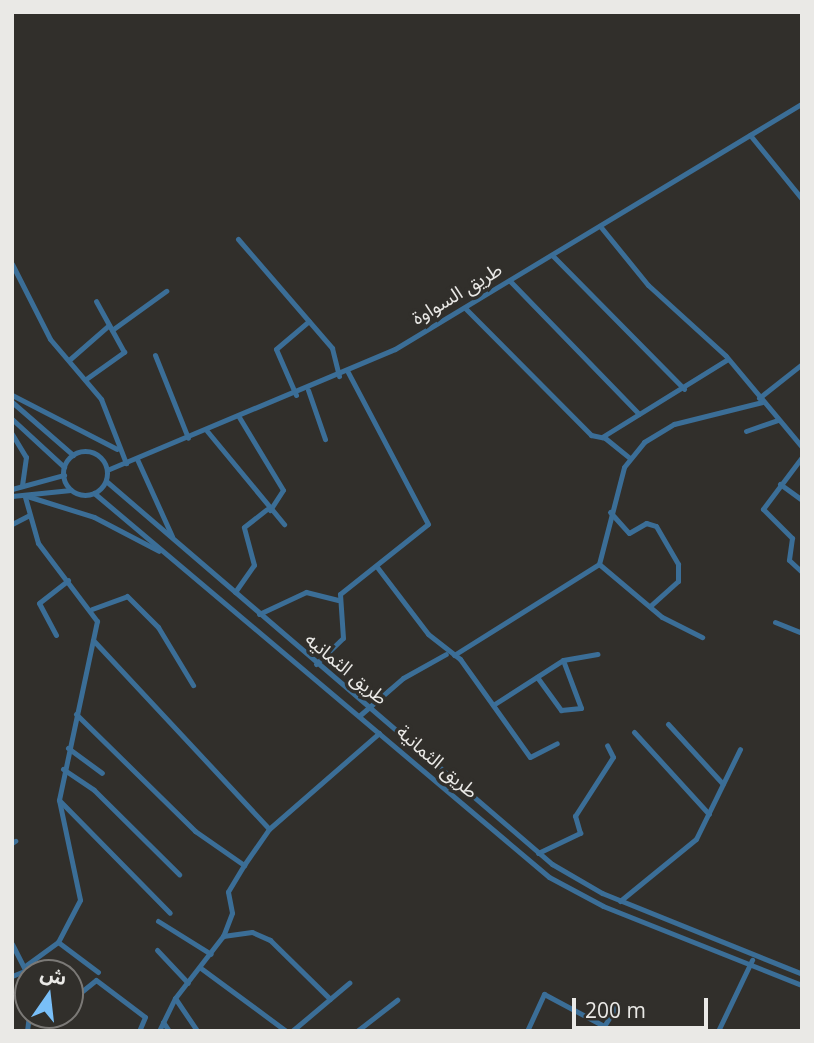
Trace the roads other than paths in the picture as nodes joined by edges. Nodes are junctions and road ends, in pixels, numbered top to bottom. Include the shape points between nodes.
1 (801, 104) edge
2 (750, 135) junction
3 (802, 199) edge
4 (600, 226) junction
5 (237, 239) dead end
6 (552, 255) junction
7 (12, 264) edge
8 (510, 281) junction
9 (166, 291) dead end
10 (96, 301) dead end
11 (465, 308) junction
12 (309, 321) junction
13 (111, 328) junction
14 (155, 355) dead end
15 (728, 359) junction
16 (69, 360) junction
17 (802, 364) edge
18 (348, 372) junction
19 (338, 376) junction
20 (86, 379) junction
21 (684, 389) junction
22 (308, 390) junction
23 (12, 395) edge
24 (296, 395) junction
25 (760, 400) junction
26 (12, 402) edge
27 (639, 414) junction
28 (239, 417) junction
29 (12, 419) edge
30 (778, 420) junction
31 (206, 431) junction
32 (746, 431) dead end
33 (12, 434) edge
34 (602, 437) junction
35 (188, 438) junction
36 (325, 439) dead end
37 (802, 447) edge
38 (117, 449) junction
39 (73, 455) junction
40 (802, 457) edge
41 (630, 458) junction
42 (137, 459) junction
43 (125, 463) junction
44 (64, 467) junction
45 (107, 470) junction
46 (64, 475) junction
47 (106, 481) junction
48 (779, 484) junction
49 (22, 486) junction
50 (12, 489) edge
51 (71, 490) junction
52 (94, 493) junction
53 (12, 496) edge
54 (26, 497) junction
55 (802, 500) edge
56 (269, 509) junction
57 (610, 512) junction
58 (29, 516) junction
59 (12, 524) edge
60 (284, 524) dead end
61 (175, 542) junction
62 (164, 552) junction
63 (599, 564) junction
64 (377, 567) junction
65 (802, 572) edge
66 (68, 580) junction
67 (235, 592) junction
68 (338, 600) junction
69 (650, 606) junction
70 (92, 608) junction
71 (259, 614) junction
72 (775, 622) dead end
73 (802, 633) edge
74 (56, 635) dead end
75 (702, 637) dead end
76 (93, 640) junction
77 (446, 654) junction
78 (597, 654) dead end
79 (454, 655) junction
80 (563, 660) junction
81 (316, 664) junction
82 (537, 677) junction
83 (194, 685) dead end
84 (493, 705) junction
85 (368, 708) junction
86 (76, 714) junction
87 (359, 716) junction
88 (668, 724) dead end
89 (634, 732) dead end
90 (379, 733) junction
91 (557, 743) dead end
92 (607, 745) dead end
93 (68, 748) junction
94 (740, 748) dead end
95 (63, 769) junction
96 (102, 773) dead end
97 (723, 784) junction
98 (59, 800) junction
99 (709, 814) junction
100 (269, 829) junction
101 (538, 853) junction
102 (244, 865) junction
103 (180, 874) dead end
104 (620, 901) junction
105 (170, 913) dead end
106 (158, 921) dead end
107 (223, 936) junction
108 (58, 942) junction
109 (157, 950) dead end
110 (211, 954) junction
111 (39, 959) edge
112 (752, 960) junction
113 (202, 969) junction
114 (98, 972) dead end
115 (802, 974) edge
116 (349, 983) dead end
117 (188, 984) junction
118 (802, 985) edge
119 (84, 990) edge
120 (175, 998) junction
121 (330, 999) junction
122 (397, 1000) dead end
123 (618, 1004) dead end
124 (163, 1022) junction
125 (602, 1028) edge
126 (139, 1031) edge
127 (159, 1031) edge
128 (169, 1031) edge
129 (197, 1031) edge
130 (286, 1031) edge
131 (292, 1031) edge
132 (357, 1031) edge
133 (527, 1031) edge
134 (718, 1031) edge

1 - 2 street, طريق السواوة
2 - 3 street
2 - 4 street, طريق السواوة
4 - 6 street, طريق السواوة
4 - 15 street via 648,285
5 - 12 street
6 - 8 street, طريق السواوة
6 - 21 street
7 - 16 street via 37,318
8 - 11 street, طريق السواوة
8 - 27 street
9 - 13 street
10 - 13 street
11 - 18 street, طريق السواوة
11 - 34 street via 588,433
12 - 19 street via 334,352
12 - 24 street via 276,349
13 - 16 street
13 - 20 street via 124,354
14 - 35 street
15 - 21 street
15 - 25 street
16 - 20 street
17 - 25 street
18 - 19 street, طريق السواوة
18 - 64 street via 428,522 421,534
19 - 22 street, طريق السواوة
20 - 38 street via 110,418
21 - 27 street
22 - 24 street, طريق السواوة
22 - 36 street
23 - 38 street
24 - 28 street, طريق السواوة
25 - 30 street
25 - 41 street via 674,424
26 - 39 street
27 - 34 street
28 - 31 street, طريق السواوة
28 - 56 street via 283,490
29 - 44 street
30 - 32 street
30 - 37 street
31 - 35 street, طريق السواوة
31 - 56 street
33 - 49 street via 24,450
34 - 41 street
35 - 42 street, طريق السواوة
38 - 43 street
39 - 44 street
39 - 45 street via 94,453
40 - 48 street
41 - 57 street
42 - 43 street, طريق السواوة
42 - 61 street
43 - 45 street, طريق السواوة
44 - 46 street
45 - 47 street
46 - 49 street
46 - 51 street
47 - 52 street
47 - 61 street, طريق الثمانيه
48 - 55 street
48 - 65 street via 764,512 792,538 789,560
49 - 50 street
51 - 52 street
51 - 54 street
52 - 62 street, طريق الثمانية
53 - 54 street
54 - 58 street
54 - 62 street via 94,517
56 - 60 street
56 - 67 street via 244,527 254,565
57 - 63 street
57 - 69 street via 629,533 646,523 656,526 678,564 678,580
58 - 59 street
58 - 66 street via 38,543
61 - 67 street, طريق الثمانيه
62 - 87 street, طريق الثمانية
63 - 69 street
63 - 79 street
64 - 68 street
64 - 77 street
66 - 70 street
66 - 74 street via 39,603
67 - 71 street, طريق الثمانيه
68 - 71 street via 306,592
68 - 81 street via 343,638
69 - 75 street
70 - 76 street
70 - 83 street via 127,596 158,627
71 - 81 street, طريق الثمانيه
72 - 73 street
76 - 86 street
76 - 100 street
77 - 79 street
77 - 85 street via 403,677
78 - 80 street
79 - 84 street
80 - 82 street
80 - 82 street via 581,708 561,710
81 - 85 street, طريق الثمانيه
82 - 84 street
84 - 91 street via 530,757
85 - 87 street
85 - 101 street, طريق الثمانيه
86 - 93 street
86 - 102 street via 195,831
87 - 90 street, طريق الثمانية
88 - 97 street
89 - 99 street
90 - 100 street
90 - 112 street, طريق الثمانية via 549,877 603,906
92 - 101 street via 613,757 575,816 580,833
93 - 95 street
93 - 96 street
94 - 97 street
95 - 98 street
95 - 103 street via 94,790
97 - 99 street
98 - 105 street
98 - 108 street via 80,892 75,916
99 - 104 street via 693,842
100 - 102 street
101 - 104 street, طريق الثمانيه
102 - 107 street via 228,892 232,913
104 - 115 street, طريق الثمانيه
106 - 110 street
107 - 110 street
107 - 121 street via 252,932 270,940
108 - 111 street
108 - 114 street
109 - 117 street
110 - 113 street
112 - 118 street, طريق الثمانية
112 - 134 street
113 - 117 street
113 - 130 street
116 - 121 street
117 - 120 street
119 - 126 street via 96,980 145,1017
120 - 124 street
120 - 129 street
121 - 131 street
122 - 132 street
123 - 125 street
124 - 127 street
124 - 128 street
125 - 133 street via 544,994

